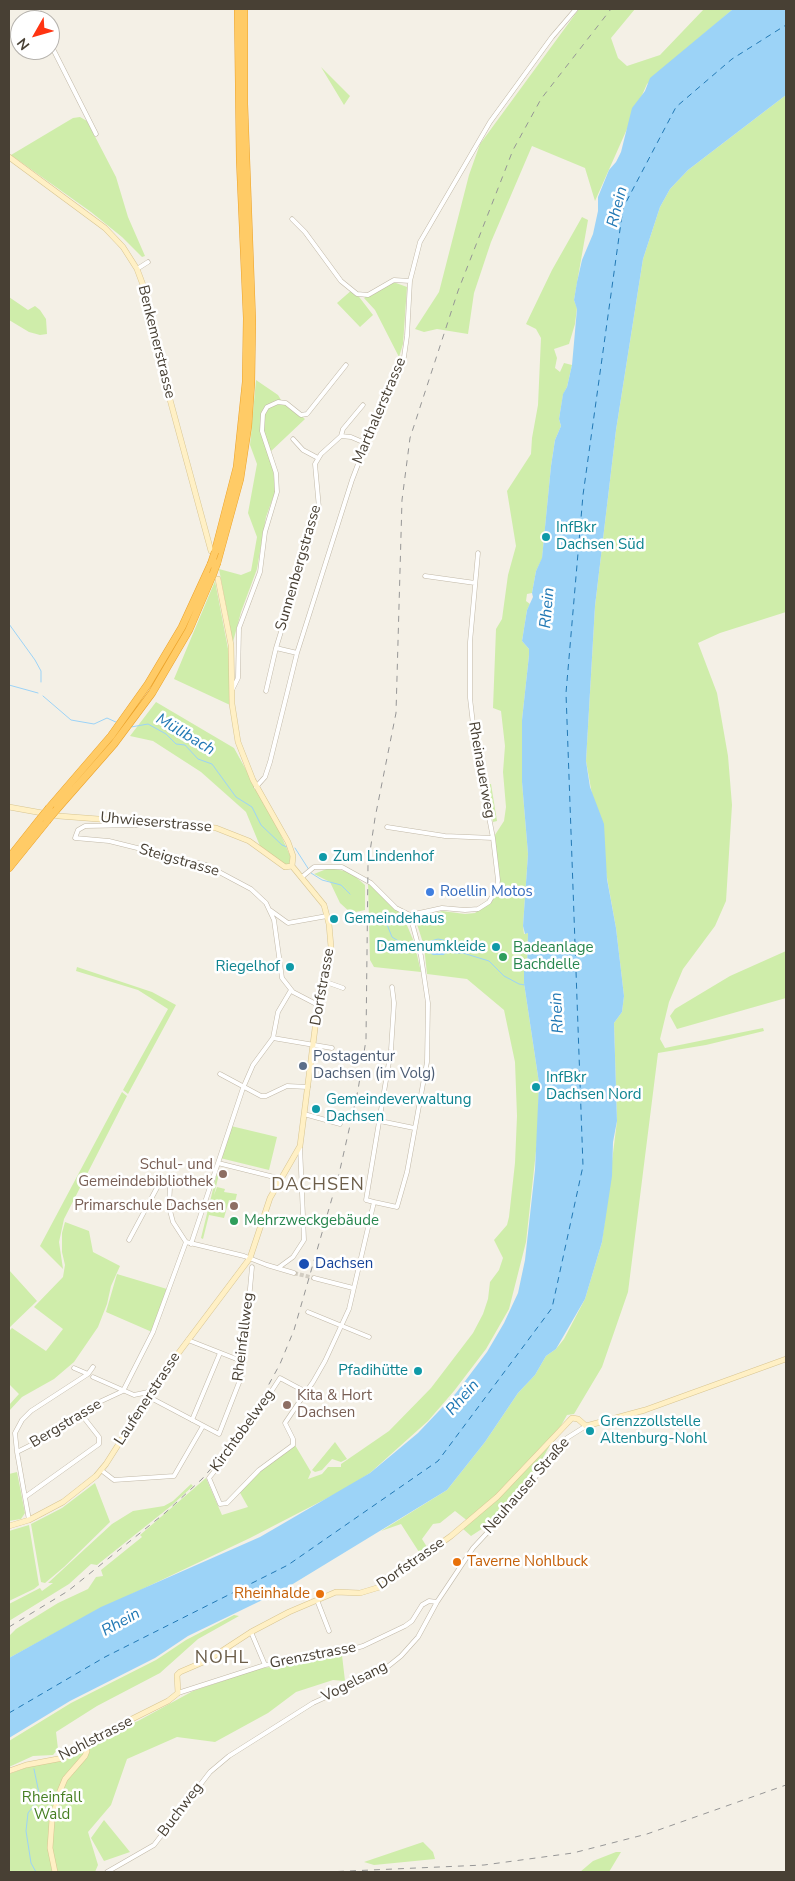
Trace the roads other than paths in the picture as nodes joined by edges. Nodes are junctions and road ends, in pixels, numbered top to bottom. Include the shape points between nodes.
1 (238, 9) edge
2 (244, 9) edge
3 (576, 9) edge
4 (59, 60) edge
5 (96, 134) dead end
6 (9, 157) edge
7 (292, 219) dead end
8 (148, 262) dead end
9 (137, 269) junction
10 (410, 281) junction
11 (346, 365) dead end
12 (363, 405) dead end
13 (341, 436) junction
14 (293, 439) dead end
15 (366, 443) junction
16 (318, 458) junction
17 (213, 552) junction
18 (478, 553) dead end
19 (214, 563) junction
20 (425, 576) dead end
21 (215, 577) junction
22 (475, 584) junction
23 (276, 648) junction
24 (297, 653) junction
25 (232, 690) junction
26 (266, 690) dead end
27 (256, 787) junction
28 (9, 807) edge
29 (42, 818) junction
30 (144, 821) junction
31 (387, 827) dead end
32 (493, 838) junction
33 (9, 858) edge
34 (292, 866) junction
35 (9, 868) edge
36 (304, 875) junction
37 (270, 910) junction
38 (410, 915) junction
39 (327, 916) junction
40 (326, 982) junction
41 (392, 987) dead end
42 (343, 988) dead end
43 (291, 990) junction
44 (318, 1005) junction
45 (273, 1038) junction
46 (313, 1045) junction
47 (332, 1048) dead end
48 (220, 1074) dead end
49 (308, 1087) junction
50 (242, 1088) junction
51 (304, 1114) junction
52 (380, 1121) junction
53 (340, 1124) dead end
54 (414, 1128) junction
55 (300, 1146) junction
56 (218, 1163) junction
57 (282, 1179) junction
58 (374, 1202) junction
59 (129, 1240) dead end
60 (186, 1242) junction
61 (191, 1244) junction
62 (250, 1258) junction
63 (256, 1261) junction
64 (245, 1264) junction
65 (252, 1267) junction
66 (278, 1268) junction
67 (294, 1273) tunnel mouth
68 (314, 1278) tunnel mouth
69 (353, 1288) junction
70 (308, 1312) dead end
71 (342, 1325) junction
72 (369, 1337) dead end
73 (188, 1340) junction
74 (220, 1353) junction
75 (786, 1359) edge
76 (244, 1362) junction
77 (74, 1368) dead end
78 (93, 1368) dead end
79 (88, 1374) junction
80 (93, 1377) dead end
81 (123, 1391) junction
82 (152, 1391) junction
83 (306, 1392) junction
84 (149, 1397) junction
85 (81, 1414) junction
86 (192, 1420) junction
87 (588, 1425) junction
88 (203, 1426) junction
89 (17, 1452) junction
90 (100, 1470) junction
91 (25, 1497) junction
92 (29, 1520) junction
93 (9, 1526) edge
94 (317, 1600) junction
95 (437, 1602) junction
96 (329, 1631) dead end
97 (251, 1632) junction
98 (265, 1665) junction
99 (178, 1693) junction
100 (252, 1741) joint
101 (85, 1745) junction
102 (9, 1771) edge
103 (54, 1872) edge
104 (107, 1872) edge

1 - 17 highway via 247,310 246,382 237,467
2 - 19 highway via 252,383 240,479
3 - 10 street, Marthalerstrasse via 490,122 428,226 414,259
4 - 5 street
6 - 9 street, Benkemerstrasse via 105,228
7 - 10 street via 341,281 357,294 368,295 394,280
8 - 9 street
9 - 17 street, Benkemerstrasse
10 - 15 street, Marthalerstrasse via 404,357
11 - 25 street via 306,414 301,415 286,403 278,402 267,407 263,414 262,431 276,473 277,492 265,532 260,572 239,628 238,678
12 - 13 street
13 - 15 street
13 - 16 street
14 - 16 street via 303,450
15 - 24 street, Marthalerstrasse
16 - 23 street, Sunnenbergstrasse via 314,470 320,500 318,515
17 - 19 highway, bridge
18 - 22 street, Rheinauerweg
19 - 21 highway, bridge
19 - 29 highway, bridge via 180,632 139,698
20 - 22 street
21 - 25 street via 231,644
21 - 29 highway, bridge via 146,703 57,809
22 - 32 street, Rheinauerweg via 470,698 476,750
23 - 24 street, Sunnenbergstrasse
23 - 26 street, Sunnenbergstrasse
24 - 27 street, Marthalerstrasse via 270,762
25 - 27 street via 238,742
27 - 34 street via 288,842 293,856
28 - 29 street, Uhwieserstrasse
29 - 30 street, Uhwieserstrasse
29 - 33 highway
29 - 35 highway
30 - 34 street, Uhwieserstrasse via 203,826 229,832 260,848 285,867
30 - 37 street, Steigstrasse via 138,825 85,826 78,830 76,838 109,841 206,865 251,889
31 - 32 street via 445,836
32 - 38 street, Rheinauerweg via 498,880 494,896 488,902 472,910 442,908
34 - 36 street, Dorfstrasse
36 - 38 street via 312,868 335,866 349,870 371,883 396,908
36 - 39 street, Dorfstrasse
37 - 39 street via 288,923
37 - 43 street via 281,976
38 - 54 street via 428,1003 428,1049
39 - 40 street, Dorfstrasse via 331,947
40 - 42 street
40 - 44 street, Dorfstrasse
41 - 52 street via 391,1050
43 - 44 street
43 - 45 street via 278,1012
44 - 46 street, Dorfstrasse
45 - 46 street
45 - 50 street via 253,1065
46 - 47 street
46 - 49 street, Dorfstrasse
48 - 50 street
49 - 50 street via 287,1086 264,1097
49 - 51 street, Dorfstrasse
50 - 56 street
51 - 53 street
51 - 55 street, Dorfstrasse
52 - 54 street
52 - 58 street via 366,1200
54 - 58 street via 408,1172 397,1207
55 - 57 street, Dorfstrasse
55 - 66 street via 304,1240 293,1257
56 - 57 street
56 - 61 street
57 - 62 street, Dorfstrasse via 265,1210
58 - 69 street
59 - 60 street via 159,1184 165,1182 170,1188 169,1206 173,1222
60 - 61 street
60 - 81 street via 153,1332
61 - 62 street
62 - 63 street
62 - 64 street, Laufenerstrasse
63 - 65 street, Rheinfallweg
63 - 66 street
64 - 65 street
64 - 73 street, Laufenerstrasse
65 - 76 street, Rheinfallweg
66 - 67 street
68 - 69 street
69 - 71 street
70 - 71 street
71 - 72 street
71 - 83 street via 326,1361
73 - 74 street
73 - 82 street, Laufenerstrasse
74 - 76 street
74 - 86 street
75 - 87 street, Neuhauser Straße via 645,1410
76 - 88 street, Rheinfallweg via 237,1393 219,1434
77 - 79 street
78 - 79 street
79 - 89 street via 26,1416 15,1433
80 - 81 street
81 - 82 street via 140,1395
81 - 85 street, Bergstrasse
82 - 84 street, Laufenerstrasse
83 - 83 street, Kirchtobelweg via 285,1424 294,1442 259,1470 227,1503 219,1502 210,1476 241,1438 280,1378
84 - 86 street
84 - 90 street, Laufenerstrasse
85 - 89 street, Bergstrasse
85 - 91 street via 98,1437 99,1444
86 - 88 street
87 - 94 street, Dorfstrasse via 576,1418 571,1419 490,1503 451,1536 384,1584 362,1593 336,1592
87 - 95 street, Neuhauser Straße via 556,1448 524,1493 473,1548
88 - 90 street via 174,1476 114,1480
89 - 91 street, Bergstrasse
90 - 92 street, Laufenerstrasse via 63,1502
91 - 92 street, Bergstrasse
92 - 93 street, Laufenerstrasse
94 - 96 street
94 - 97 street, Dorfstrasse
95 - 98 street, Grenzstrasse via 429,1600 405,1626 363,1646 339,1654
95 - 100 street, Vogelsang via 418,1637 381,1672 313,1703
97 - 98 street
97 - 99 street, Dorfstrasse via 208,1660 180,1672 177,1675
98 - 99 street, Grenzstrasse
99 - 101 street, Nohlstrasse via 161,1706
100 - 104 street, Buchweg via 210,1772 154,1845
101 - 102 street, Nohlstrasse via 63,1758
101 - 103 street via 87,1751 65,1779 52,1820 50,1848

